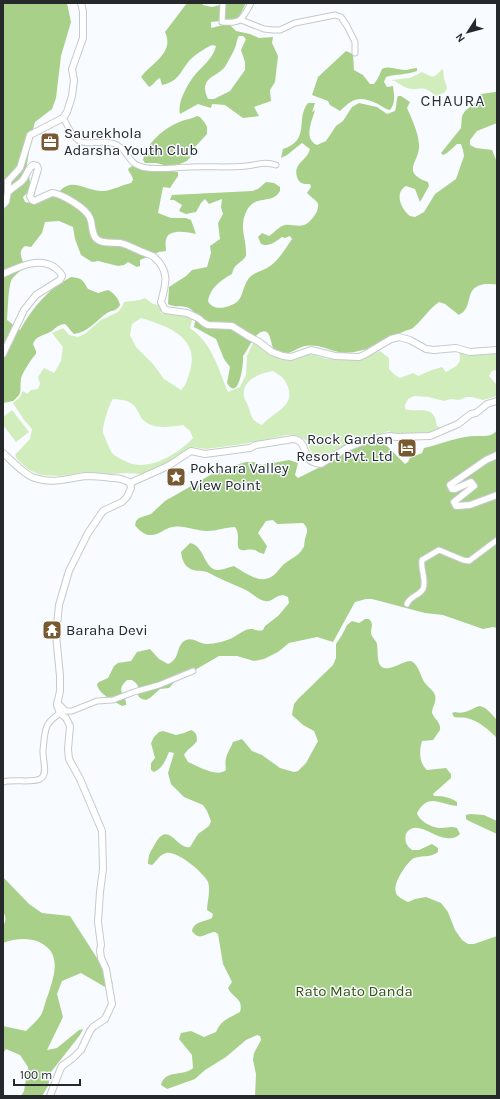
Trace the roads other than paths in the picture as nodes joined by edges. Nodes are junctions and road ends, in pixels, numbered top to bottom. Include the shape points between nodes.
1 (81, 3) edge
2 (222, 3) edge
3 (251, 3) edge
4 (241, 20) junction
5 (355, 53) dead end
6 (63, 118) junction
7 (276, 165) dead end
8 (8, 192) junction
9 (3, 205) edge
10 (3, 274) edge
11 (497, 350) edge
12 (3, 354) edge
13 (497, 402) edge
14 (3, 453) edge
15 (497, 456) edge
16 (130, 483) junction
17 (497, 495) edge
18 (497, 540) edge
19 (406, 604) dead end
20 (193, 671) dead end
21 (57, 702) junction
22 (60, 713) junction
23 (3, 782) edge
24 (50, 1096) edge

1 - 6 street via 83,38 72,69 72,96
2 - 4 street via 222,22
3 - 4 street
4 - 5 street via 264,28 280,30 295,23 335,15 341,17 347,26 355,42
6 - 7 street via 78,141 114,143 122,148 132,163 143,168 216,168 268,162
6 - 8 street via 30,135 20,168 8,181
8 - 9 street
8 - 11 street via 24,179 28,169 34,164 38,169 31,200 52,193 62,196 86,212 98,241 120,243 153,256 162,266 166,286 161,302 165,310 187,314 208,325 232,326 279,355 290,357 311,350 335,356 359,357 399,337 426,349 456,348 470,352
10 - 12 street via 44,262 62,276 60,280 36,295 24,310
13 - 16 street via 485,406 435,435 390,436 364,441 321,464 310,460 301,443 293,439 205,454 191,451 168,466
14 - 16 street via 27,474 41,480 50,482 100,476 120,478
15 - 17 street via 486,460 450,485 452,489 471,482 474,486 454,502 456,506 470,505
16 - 21 street via 127,498 103,511 92,527 68,576 59,605 56,635 60,676
18 - 19 street via 469,561 439,550 422,560 424,585
20 - 21 street via 159,685 113,700 97,702 72,712 66,711
21 - 22 street
22 - 23 street via 51,721 45,732 45,771 42,779
22 - 24 street via 70,726 69,759 102,831 103,869 98,922 101,958 106,970 112,1004 105,1019 90,1031 78,1054 62,1066

